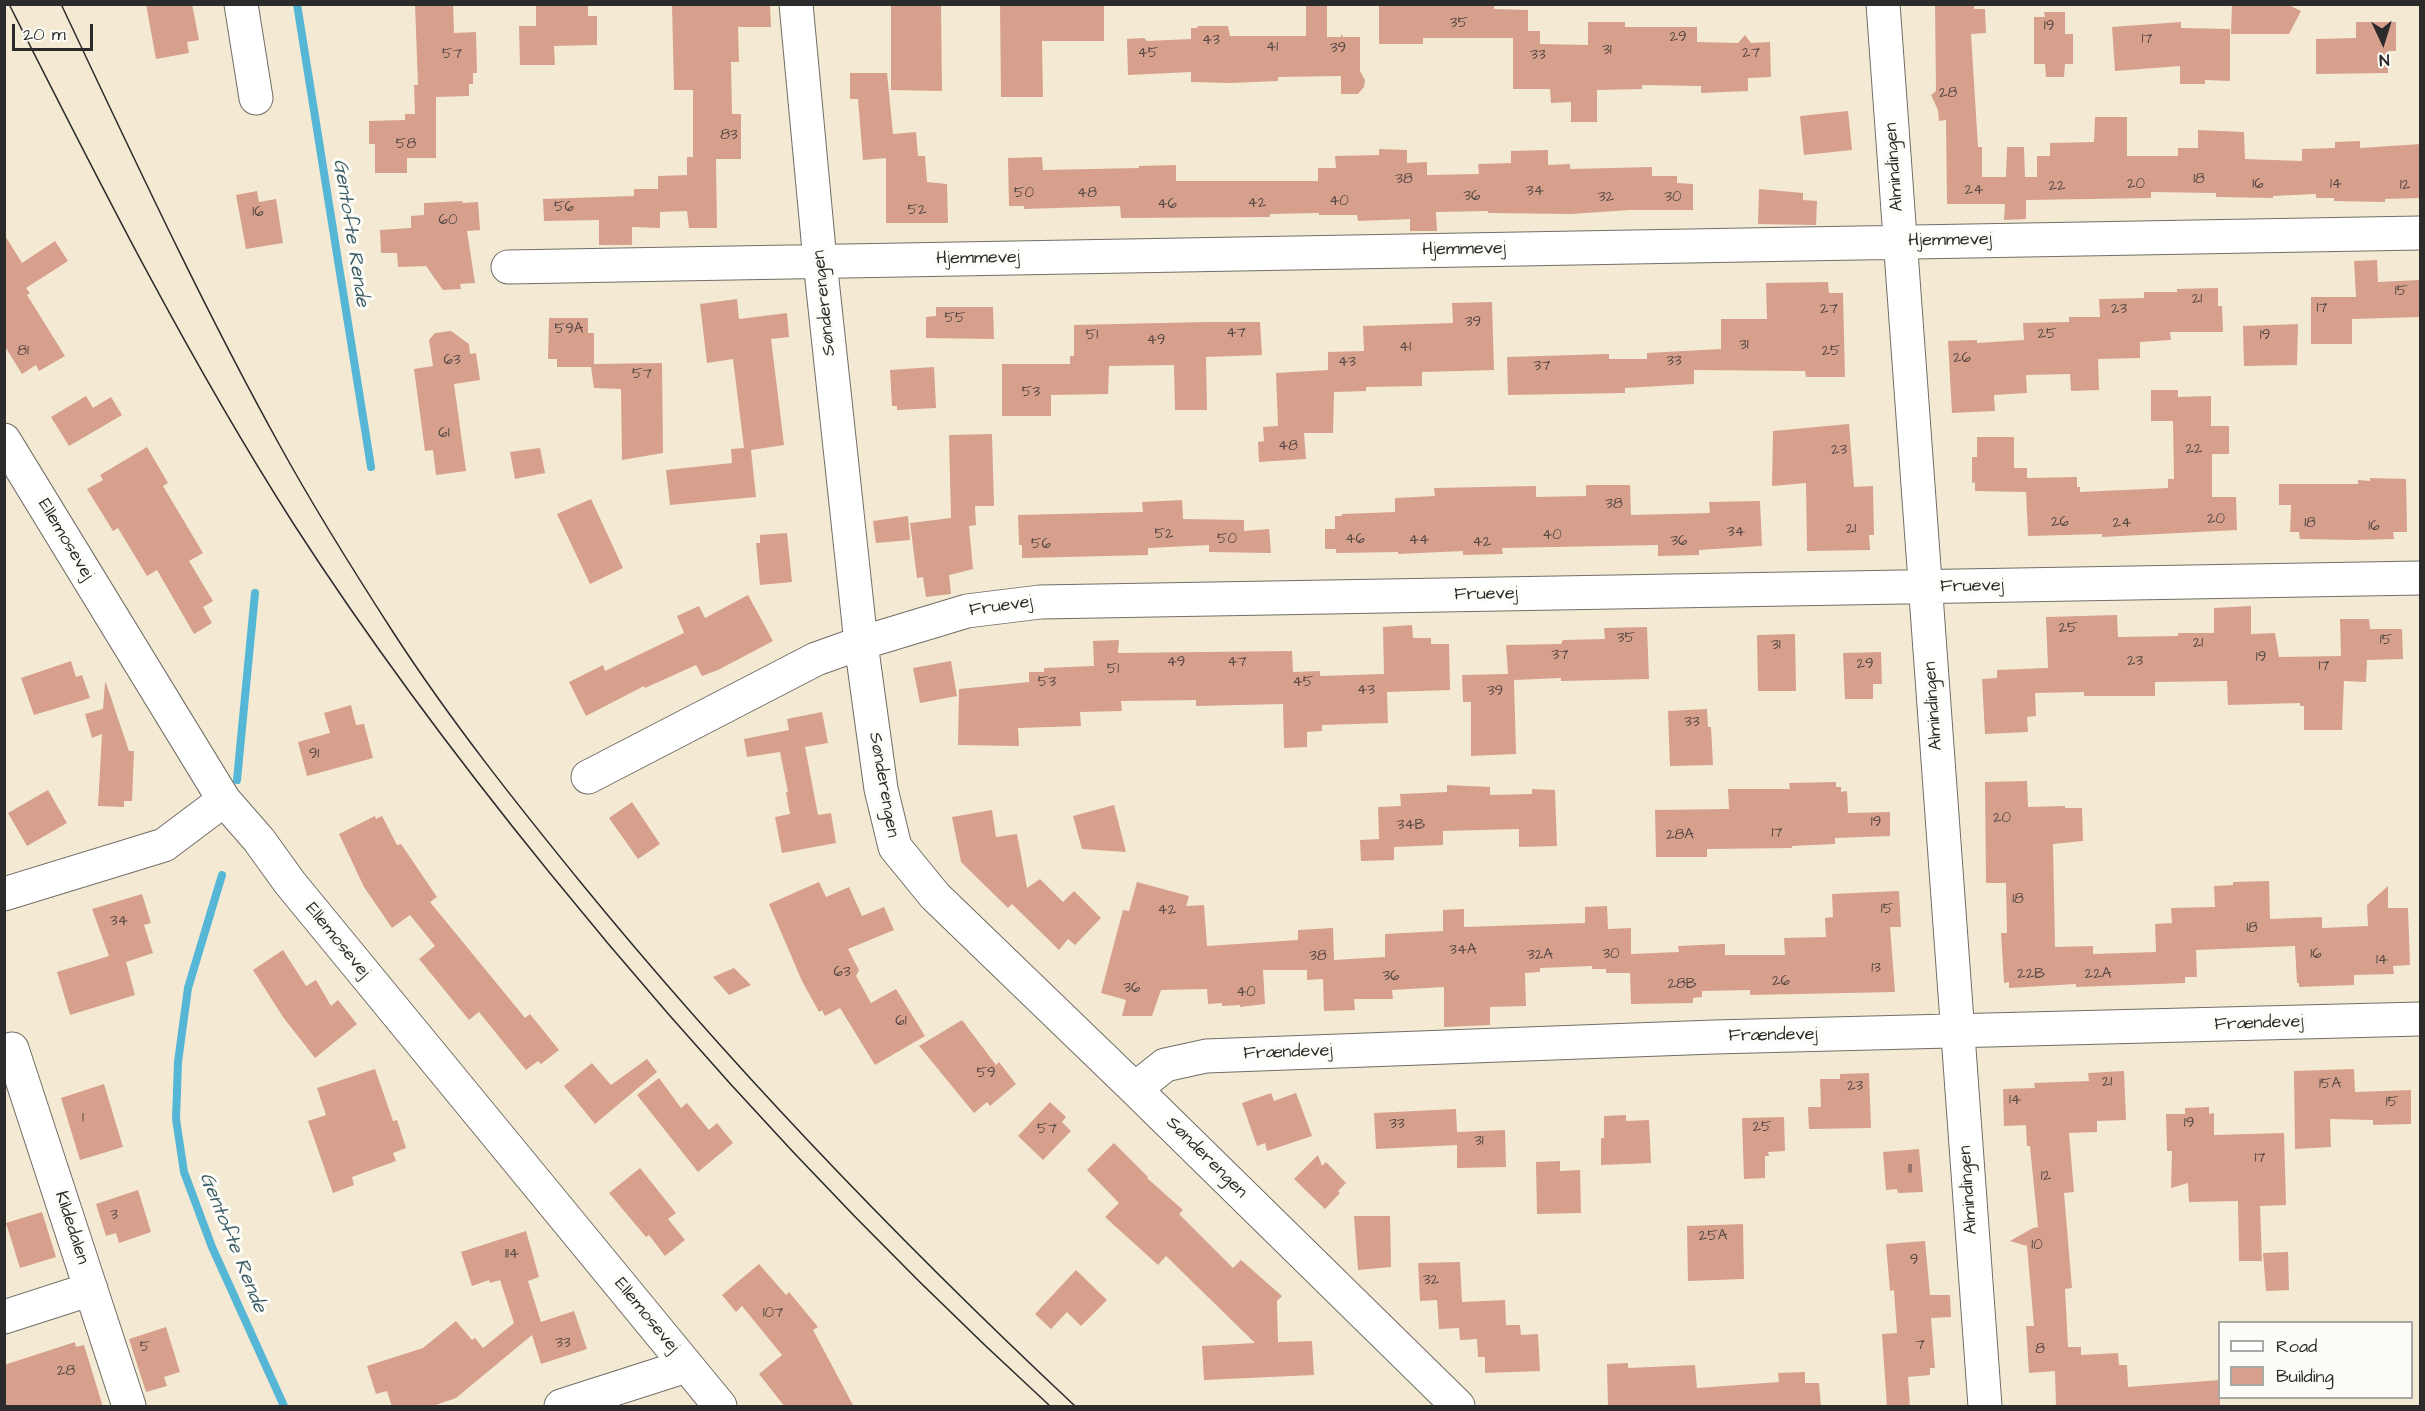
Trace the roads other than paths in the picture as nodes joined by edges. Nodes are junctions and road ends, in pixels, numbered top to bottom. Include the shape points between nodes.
1 (241, 4) edge
2 (796, 4) edge
3 (1883, 4) edge
4 (256, 98) dead end
5 (2421, 233) edge
6 (1900, 242) junction
7 (820, 261) junction
8 (508, 267) dead end
9 (4, 440) edge
10 (2421, 578) edge
11 (1926, 588) junction
12 (861, 643) junction
13 (588, 777) dead end
14 (224, 800) junction
15 (4, 894) edge
16 (2421, 1019) edge
17 (1957, 1032) junction
18 (8, 1050) edge
19 (1136, 1089) junction
20 (92, 1289) junction
21 (4, 1317) edge
22 (686, 1366) junction
23 (129, 1407) edge
24 (561, 1407) edge
25 (720, 1407) edge
26 (1458, 1407) edge
27 (1985, 1407) edge

1 - 4 street
2 - 7 street, Sønderengen
3 - 6 street, Almindingen
5 - 6 street, Hjemmevej
6 - 7 street, Hjemmevej
6 - 11 street, Almindingen
7 - 8 street, Hjemmevej
7 - 12 street, Sønderengen
9 - 14 street, Ellemosevej
10 - 11 street, Fruevej
11 - 12 street, Fruevej via 1040,602 967,611
11 - 17 street, Almindingen
12 - 13 street, Fruevej via 816,659
12 - 19 street, Sønderengen via 881,789 895,847 935,896
14 - 15 street via 164,845
14 - 22 street, Ellemosevej
16 - 17 street, Frændevej
17 - 19 street, Frændevej via 1206,1056 1165,1065
17 - 27 street, Almindingen
18 - 20 street, Kildedalen
19 - 26 street, Sønderengen
20 - 21 street
20 - 23 street, Kildedalen
22 - 24 street
22 - 25 street, Ellemosevej

